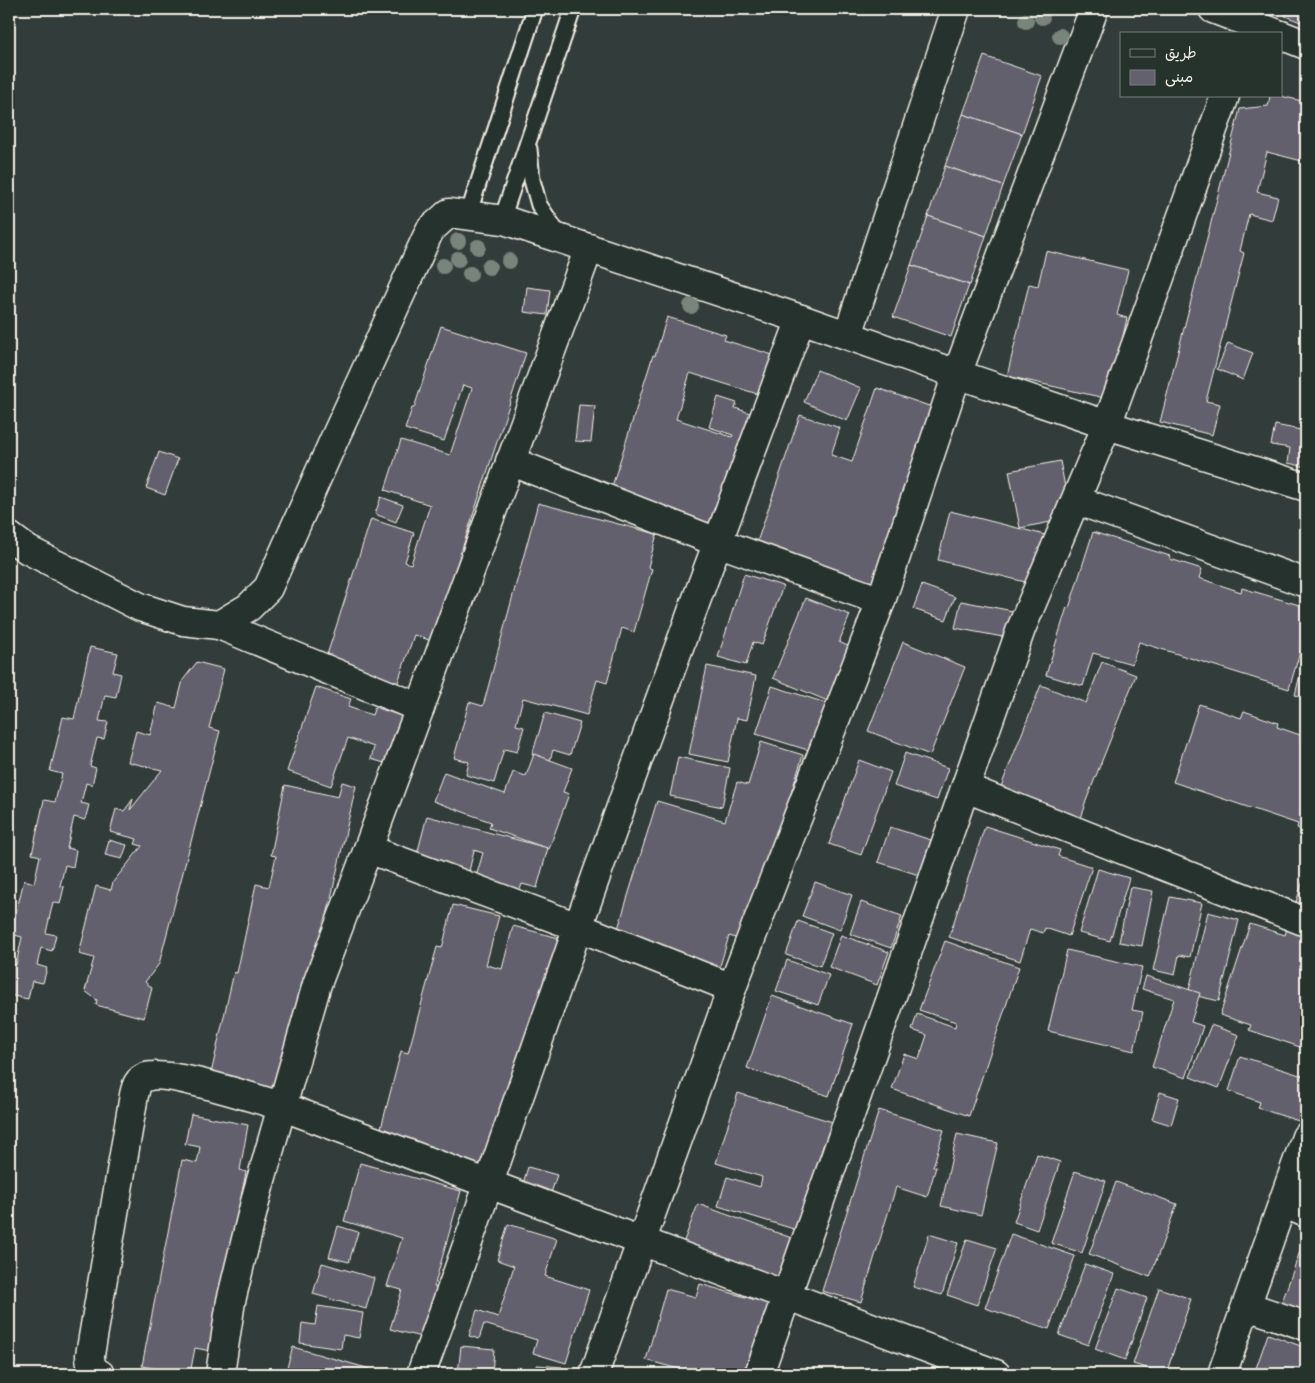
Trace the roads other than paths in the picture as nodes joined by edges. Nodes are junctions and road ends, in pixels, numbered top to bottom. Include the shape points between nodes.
1 (535, 9) edge
2 (573, 9) edge
3 (956, 9) edge
4 (1094, 9) edge
5 (1213, 9) edge
6 (1251, 22) edge
7 (1275, 32) edge
8 (1282, 35) edge
9 (1306, 45) edge
10 (1224, 98) edge
11 (529, 142) junction
12 (468, 215) junction
13 (502, 219) junction
14 (562, 239) junction
15 (589, 248) junction
16 (801, 319) junction
17 (848, 335) junction
18 (957, 374) junction
19 (1107, 425) junction
20 (510, 461) junction
21 (1306, 486) edge
22 (1076, 500) junction
23 (9, 536) edge
24 (717, 542) junction
25 (1306, 583) edge
26 (881, 601) junction
27 (219, 625) junction
28 (420, 708) junction
29 (966, 788) junction
30 (368, 850) junction
31 (1306, 922) edge
32 (578, 927) junction
33 (732, 988) junction
34 (281, 1106) junction
35 (1306, 1137) edge
36 (490, 1183) junction
37 (1294, 1208) edge
38 (641, 1242) junction
39 (788, 1296) junction
40 (1247, 1306) junction
41 (1306, 1326) edge
42 (100, 1374) edge
43 (220, 1374) edge
44 (421, 1374) edge
45 (594, 1374) edge
46 (759, 1374) edge
47 (996, 1374) edge
48 (1222, 1374) edge

1 - 12 lane
2 - 11 lane
3 - 17 street
4 - 18 street
5 - 6 street
6 - 7 street
8 - 9 street
10 - 19 street
11 - 13 lane
11 - 14 lane via 532,180 539,205
12 - 13 street
12 - 27 street via 449,213 430,230 268,588 249,607
13 - 14 street
14 - 15 street
15 - 16 street
15 - 20 street
16 - 17 street
16 - 24 street
17 - 18 street
18 - 19 street
18 - 26 street
19 - 21 street
19 - 22 street
20 - 24 street
20 - 28 street
22 - 25 street
22 - 29 street via 1021,629
23 - 27 street via 28,550 140,607 183,621
24 - 26 street
24 - 32 street
26 - 33 street
27 - 28 street
28 - 30 street
29 - 31 street
29 - 39 street
30 - 32 street
30 - 34 street via 317,984
32 - 33 street
32 - 36 street
33 - 38 street
34 - 36 street
34 - 42 street via 214,1086 155,1075 144,1077 136,1084 90,1355 90,1364
34 - 43 street via 231,1301
35 - 37 street
36 - 38 street
36 - 44 street
37 - 40 street
38 - 39 street
38 - 45 street
39 - 46 street
39 - 47 street
40 - 41 street
40 - 48 street

